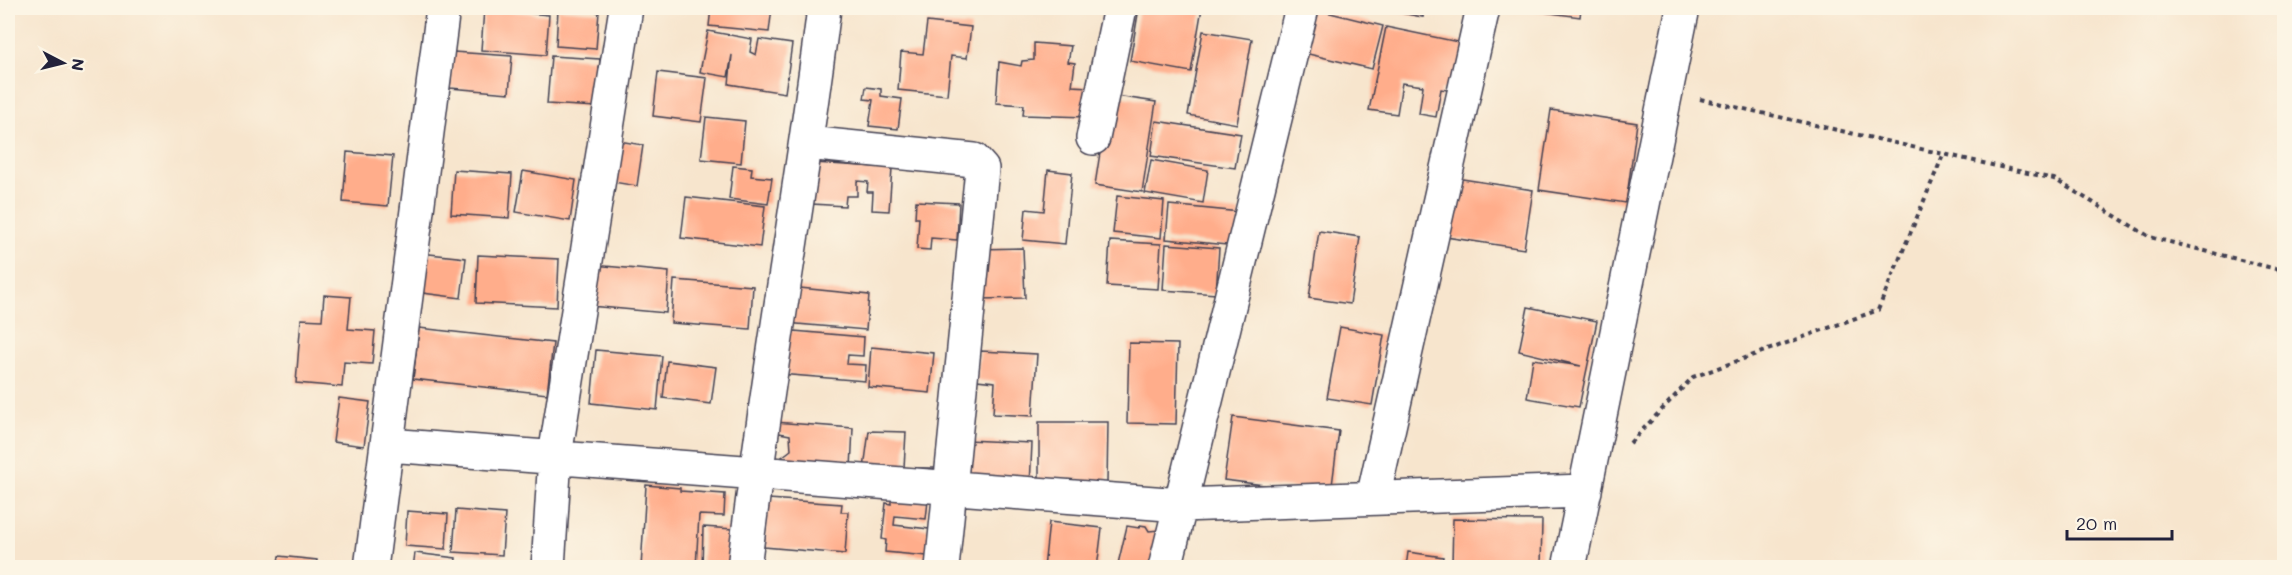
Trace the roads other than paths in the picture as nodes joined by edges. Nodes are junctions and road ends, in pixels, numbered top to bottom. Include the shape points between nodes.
1 (443, 8) edge
2 (626, 8) edge
3 (824, 8) edge
4 (1120, 8) edge
5 (1302, 8) edge
6 (1483, 8) edge
7 (1683, 8) edge
8 (1093, 138) dead end
9 (807, 143) junction
10 (388, 445) junction
11 (555, 456) junction
12 (755, 472) junction
13 (948, 489) junction
14 (1585, 491) junction
15 (1373, 498) junction
16 (1181, 505) junction
17 (370, 567) edge
18 (548, 567) edge
19 (744, 567) edge
20 (942, 567) edge
21 (1165, 567) edge
22 (1569, 567) edge

1 - 10 street
2 - 11 street
3 - 9 street
4 - 8 street
5 - 16 street
6 - 15 street
7 - 14 street
9 - 12 street
9 - 13 street via 974,160 982,169
10 - 11 street
10 - 17 street
11 - 12 street
11 - 18 street
12 - 13 street
12 - 19 street
13 - 16 street
13 - 20 street
14 - 15 street
14 - 22 street
15 - 16 street
16 - 21 street

